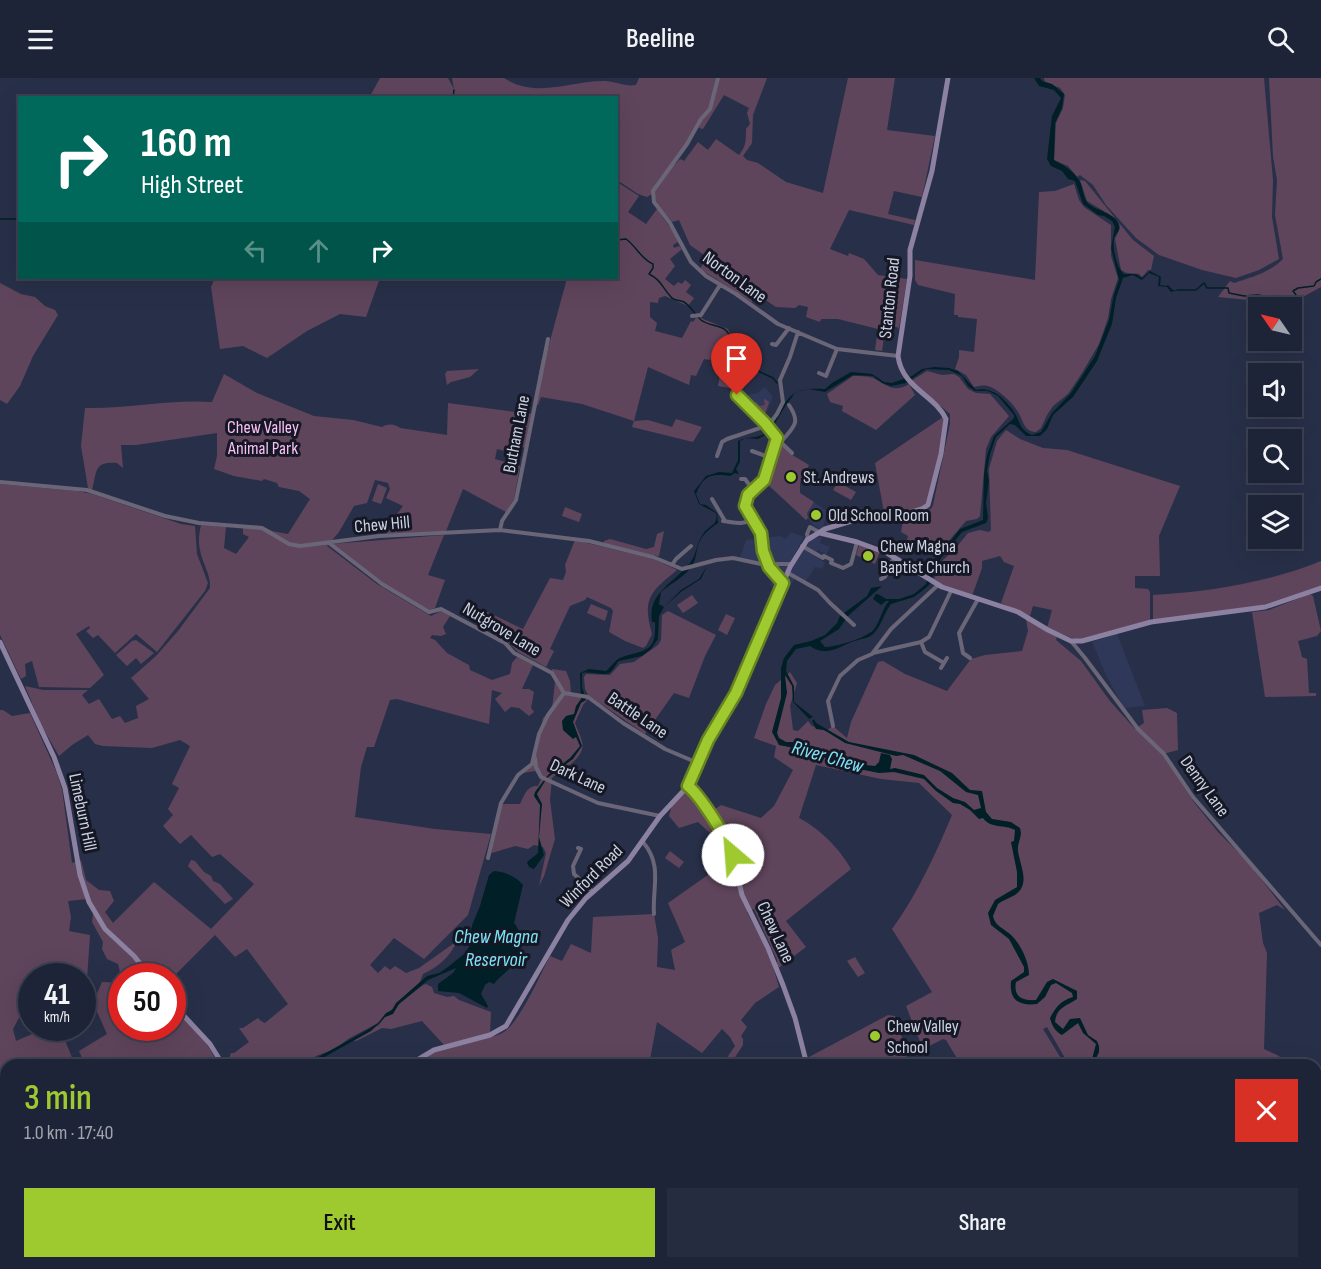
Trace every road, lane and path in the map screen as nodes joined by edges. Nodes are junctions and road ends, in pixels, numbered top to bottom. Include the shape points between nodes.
1 (718, 78) edge
2 (948, 78) edge
3 (720, 285) junction
4 (696, 315) dead end
5 (789, 328) junction
6 (798, 332) junction
7 (548, 339) dead end
8 (772, 344) dead end
9 (837, 349) junction
10 (898, 356) junction
11 (819, 373) dead end
12 (733, 394) dead end
13 (789, 405) dead end
14 (768, 429) junction
15 (777, 438) junction
16 (782, 441) junction
17 (756, 451) dead end
18 (792, 453) dead end
19 (717, 456) dead end
20 (771, 458) junction
21 (741, 479) dead end
22 (0, 482) edge
23 (753, 490) junction
24 (712, 499) dead end
25 (928, 505) joint
26 (752, 519) junction
27 (500, 530) junction
28 (819, 532) junction
29 (857, 542) junction
30 (329, 543) junction
31 (688, 546) dead end
32 (802, 546) junction
33 (894, 556) junction
34 (768, 564) junction
35 (791, 564) junction
36 (672, 565) junction
37 (787, 572) junction
38 (880, 579) dead end
39 (783, 583) junction
40 (936, 583) junction
41 (1321, 588) edge
42 (951, 591) junction
43 (978, 599) junction
44 (854, 625) dead end
45 (1071, 641) junction
46 (0, 642) edge
47 (921, 642) junction
48 (872, 654) junction
49 (947, 658) dead end
50 (970, 658) dead end
51 (944, 663) junction
52 (941, 668) dead end
53 (564, 693) junction
54 (832, 726) dead end
55 (535, 754) junction
56 (698, 763) junction
57 (688, 786) junction
58 (660, 816) junction
59 (643, 842) junction
60 (581, 849) dead end
61 (488, 858) dead end
62 (593, 892) junction
63 (654, 914) dead end
64 (1321, 945) edge
65 (140, 963) edge
66 (186, 1018) edge
67 (219, 1059) edge
68 (419, 1059) edge
69 (805, 1059) edge

1 - 3 street, Norton Lane via 710,109 652,197 691,262
2 - 10 main road, Stanton Road via 932,171 910,250
3 - 4 street
3 - 5 street, Norton Lane
5 - 6 street, Norton Lane
5 - 8 street via 776,345
6 - 9 street, Norton Lane
6 - 14 street via 780,380 783,402
7 - 27 street, Butham Lane via 516,500
9 - 10 street, Norton Lane
9 - 11 street via 826,376
10 - 25 main road, Stanton Road via 908,379 946,419
12 - 14 street
13 - 16 street via 796,422
14 - 15 street
14 - 19 street via 727,439 717,449
15 - 16 street
15 - 20 street
16 - 18 street
17 - 20 street
20 - 23 street via 763,482
21 - 23 street
22 - 30 street, Chew Hill via 87,490 183,520 262,528 289,544
23 - 26 street via 745,506
24 - 26 street via 724,521 746,524
25 - 28 main road, Winford Road
26 - 34 street via 761,533
27 - 30 street, Chew Hill via 379,536
27 - 36 street, Chew Hill via 572,537
28 - 29 main road
28 - 32 main road, Winford Road
29 - 32 street via 851,564 843,568
29 - 33 main road
30 - 53 street, Nutgrove Lane via 382,584 429,612 441,609 552,673
31 - 36 street
32 - 35 main road, Winford Road
33 - 38 street via 885,577
33 - 40 main road
34 - 35 street, Chew Hill
34 - 36 street, Chew Hill via 733,558 680,569
34 - 39 street
35 - 37 main road, Winford Road
37 - 39 main road, Winford Road
37 - 44 street via 818,590
39 - 56 main road, Winford Road via 736,693
40 - 42 main road
40 - 48 street via 891,628
41 - 45 main road via 1265,607 1151,622
42 - 43 main road
42 - 47 street via 933,632
43 - 45 main road via 1018,612
43 - 50 street via 959,633 963,653
45 - 64 street, Denny Lane via 1138,729 1164,754 1192,797
46 - 65 main road, Limeburn Hill via 65,788 80,875 90,902 105,929
47 - 48 street
47 - 51 street via 925,652
48 - 54 street via 858,660 842,677 828,701
49 - 51 street
51 - 52 street
53 - 55 street via 539,734
53 - 56 street, Battle Lane via 588,697 665,749
55 - 58 street, Dark Lane via 541,777 598,803
55 - 61 street via 532,764 518,775 501,803
56 - 57 main road, Winford Road
57 - 58 main road, Winford Road
57 - 69 main road, Chew Lane via 731,848 742,895 782,981
58 - 59 main road, Winford Road
59 - 62 main road, Winford Road
59 - 63 street via 656,873
60 - 62 street via 573,866 574,874
62 - 68 main road, Winford Road via 568,920 506,1026 490,1035 434,1050
66 - 67 main road

